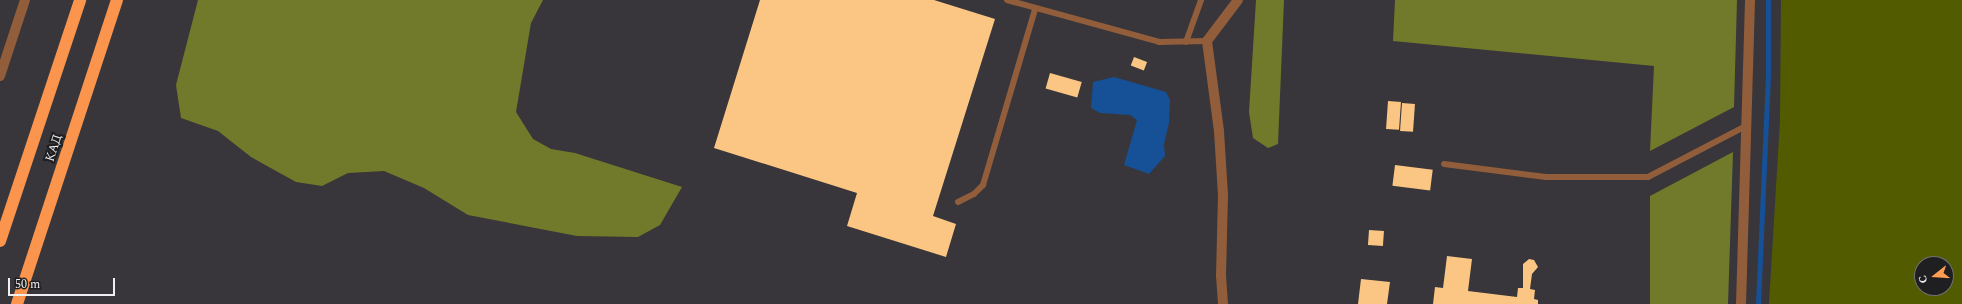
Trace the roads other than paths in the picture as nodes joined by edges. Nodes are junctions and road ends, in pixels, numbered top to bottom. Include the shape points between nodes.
1 (25, 0) edge
2 (80, 0) edge
3 (117, 0) edge
4 (1007, 0) edge
5 (1201, 0) edge
6 (1238, 0) edge
7 (1750, 0) edge
8 (1035, 9) junction
9 (1207, 41) junction
10 (1186, 42) junction
11 (0, 76) edge
12 (1746, 126) junction
13 (1444, 164) dead end
14 (958, 202) dead end
15 (0, 241) edge
16 (17, 304) edge
17 (1223, 304) edge
18 (1741, 304) edge

1 - 11 street
2 - 15 highway, КАД
3 - 16 highway, КАД
4 - 8 lane
5 - 10 lane
6 - 9 street
7 - 12 street
8 - 10 lane via 1159,42
8 - 14 lane via 983,185 974,194
9 - 10 lane
9 - 17 street via 1214,82 1223,195
12 - 13 lane via 1648,177 1546,176
12 - 18 street

